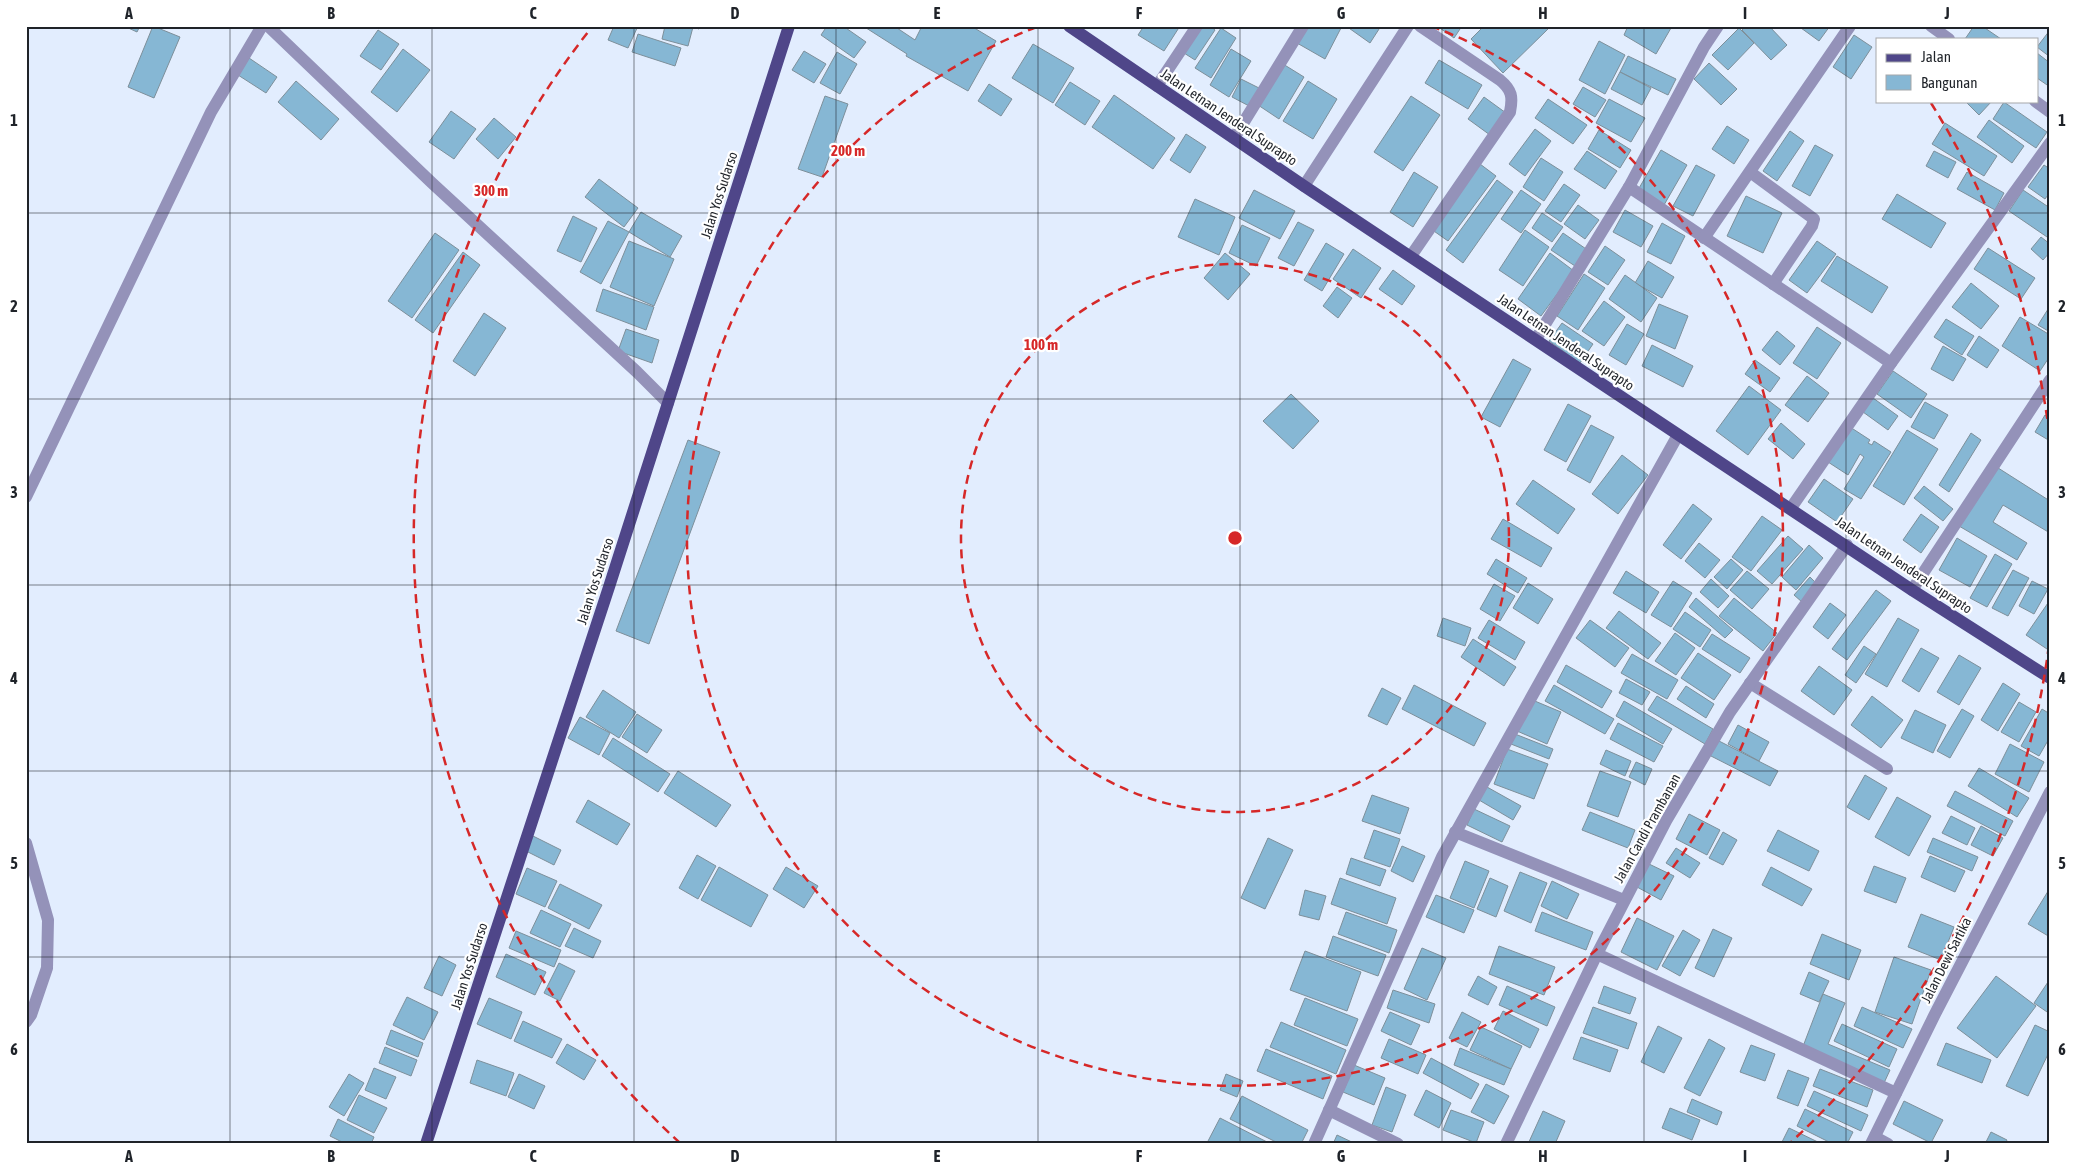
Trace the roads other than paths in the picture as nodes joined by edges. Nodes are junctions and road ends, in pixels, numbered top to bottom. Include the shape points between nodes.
1 (262, 26) edge
2 (268, 26) edge
3 (789, 26) edge
4 (1069, 26) edge
5 (1197, 26) edge
6 (1302, 26) edge
7 (1408, 26) edge
8 (1420, 26) edge
9 (1718, 26) edge
10 (1850, 26) edge
11 (1931, 26) edge
12 (1947, 38) edge
13 (1157, 86) junction
14 (2036, 102) edge
15 (2050, 112) edge
16 (1234, 138) junction
17 (2047, 151) edge
18 (1750, 172) junction
19 (1304, 186) junction
20 (1629, 187) junction
21 (1704, 238) junction
22 (1411, 256) junction
23 (1773, 284) junction
24 (1536, 340) junction
25 (1891, 363) junction
26 (2050, 380) edge
27 (668, 403) junction
28 (1678, 435) junction
29 (26, 497) edge
30 (1791, 508) junction
31 (1847, 545) junction
32 (1912, 590) junction
33 (2050, 678) edge
34 (1750, 683) junction
35 (1887, 769) dead end
36 (2050, 792) edge
37 (1455, 832) junction
38 (26, 843) edge
39 (1624, 900) junction
40 (1597, 954) junction
41 (28, 1017) edge
42 (1896, 1093) junction
43 (1329, 1110) junction
44 (1873, 1140) edge
45 (426, 1144) edge
46 (1314, 1144) edge
47 (1398, 1144) edge
48 (1506, 1144) edge
49 (1888, 1144) edge

1 - 29 street via 211,112
2 - 27 street
3 - 27 main road, Jalan Yos Sudarso
4 - 13 main road, Jalan Letnan Jenderal Suprapto
5 - 13 street
6 - 16 street
7 - 19 street
8 - 22 street via 1500,80 1513,96 1510,112
9 - 20 street
10 - 18 street
11 - 12 street
13 - 16 main road, Jalan Letnan Jenderal Suprapto
14 - 15 street
16 - 19 main road, Jalan Letnan Jenderal Suprapto
17 - 25 street
18 - 21 street
18 - 23 street via 1814,219
19 - 22 main road, Jalan Letnan Jenderal Suprapto
20 - 21 street
20 - 24 street
21 - 23 street
22 - 24 main road, Jalan Letnan Jenderal Suprapto
23 - 25 street
24 - 28 main road, Jalan Letnan Jenderal Suprapto
25 - 30 street
26 - 32 street
27 - 45 main road, Jalan Yos Sudarso
28 - 30 main road, Jalan Letnan Jenderal Suprapto
28 - 37 street
30 - 31 main road, Jalan Letnan Jenderal Suprapto
31 - 32 main road, Jalan Letnan Jenderal Suprapto
31 - 34 street, Jalan Candi Prambanan
32 - 33 main road, Jalan Letnan Jenderal Suprapto
34 - 35 street
34 - 39 street, Jalan Candi Prambanan via 1666,822
36 - 42 street, Jalan Dewi Sartika
37 - 39 street
37 - 43 street
38 - 41 street via 48,920 47,968
39 - 40 street, Jalan Candi Prambanan
40 - 42 street
40 - 48 street, Jalan Candi Prambanan
42 - 44 street, Jalan Dewi Sartika
43 - 46 street
43 - 47 street
44 - 49 street

